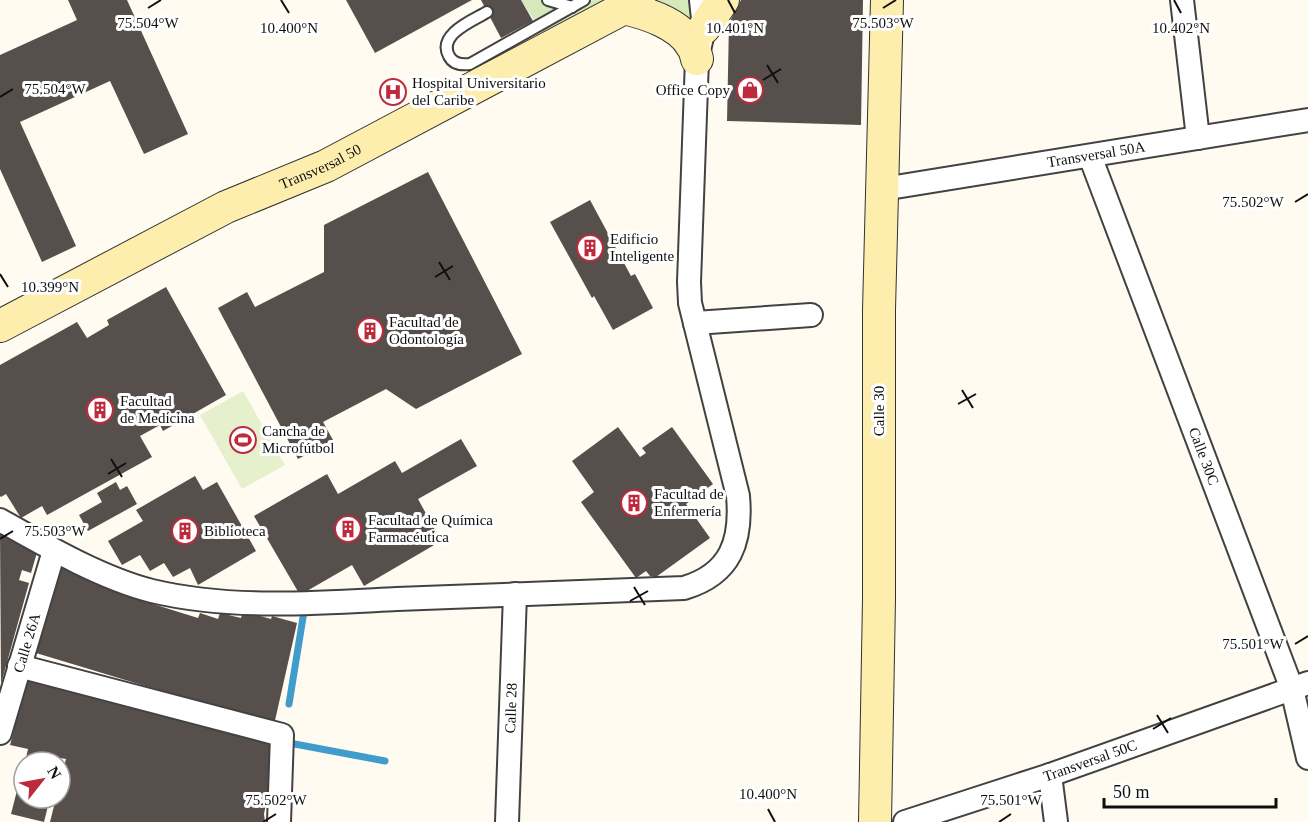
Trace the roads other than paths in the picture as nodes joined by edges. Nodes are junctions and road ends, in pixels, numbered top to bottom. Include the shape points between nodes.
1 (548, 0) edge
2 (584, 0) edge
3 (723, 0) edge
4 (887, 0) edge
5 (1182, 0) edge
6 (631, 4) edge
7 (572, 7) junction
8 (487, 12) dead end
9 (703, 14) edge
10 (697, 59) junction
11 (1308, 120) edge
12 (1198, 138) junction
13 (1090, 156) junction
14 (883, 189) junction
15 (811, 315) dead end
16 (695, 323) junction
17 (0, 326) edge
18 (0, 520) edge
19 (54, 551) junction
20 (515, 594) junction
21 (19, 666) junction
22 (1300, 686) edge
23 (0, 733) edge
24 (1308, 758) edge
25 (1050, 775) junction
26 (279, 822) edge
27 (507, 822) edge
28 (875, 822) edge
29 (905, 822) edge
30 (1056, 822) edge

1 - 7 lane
2 - 7 lane
3 - 9 street
4 - 14 street, Calle 30
5 - 12 street
6 - 10 street via 678,32 692,45
6 - 17 street, Transversal 50 via 326,166 226,207
7 - 8 lane via 470,64 454,62 448,55 448,39
9 - 10 street
10 - 16 street via 689,282
11 - 12 street, Transversal 50A
12 - 13 street, Transversal 50A
13 - 14 street, Transversal 50A
13 - 22 street, Calle 30C
14 - 28 street, Calle 30
15 - 16 street
16 - 20 street via 738,496 740,527 732,551 713,573 684,588
18 - 19 street
19 - 20 street via 127,583 210,599 306,603
19 - 21 street, Calle 26A
20 - 27 street, Calle 28
21 - 23 street, Calle 26A
21 - 26 street via 282,735
22 - 24 street, Calle 30C
22 - 25 street, Transversal 50C
25 - 29 street, Transversal 50C
25 - 30 street

